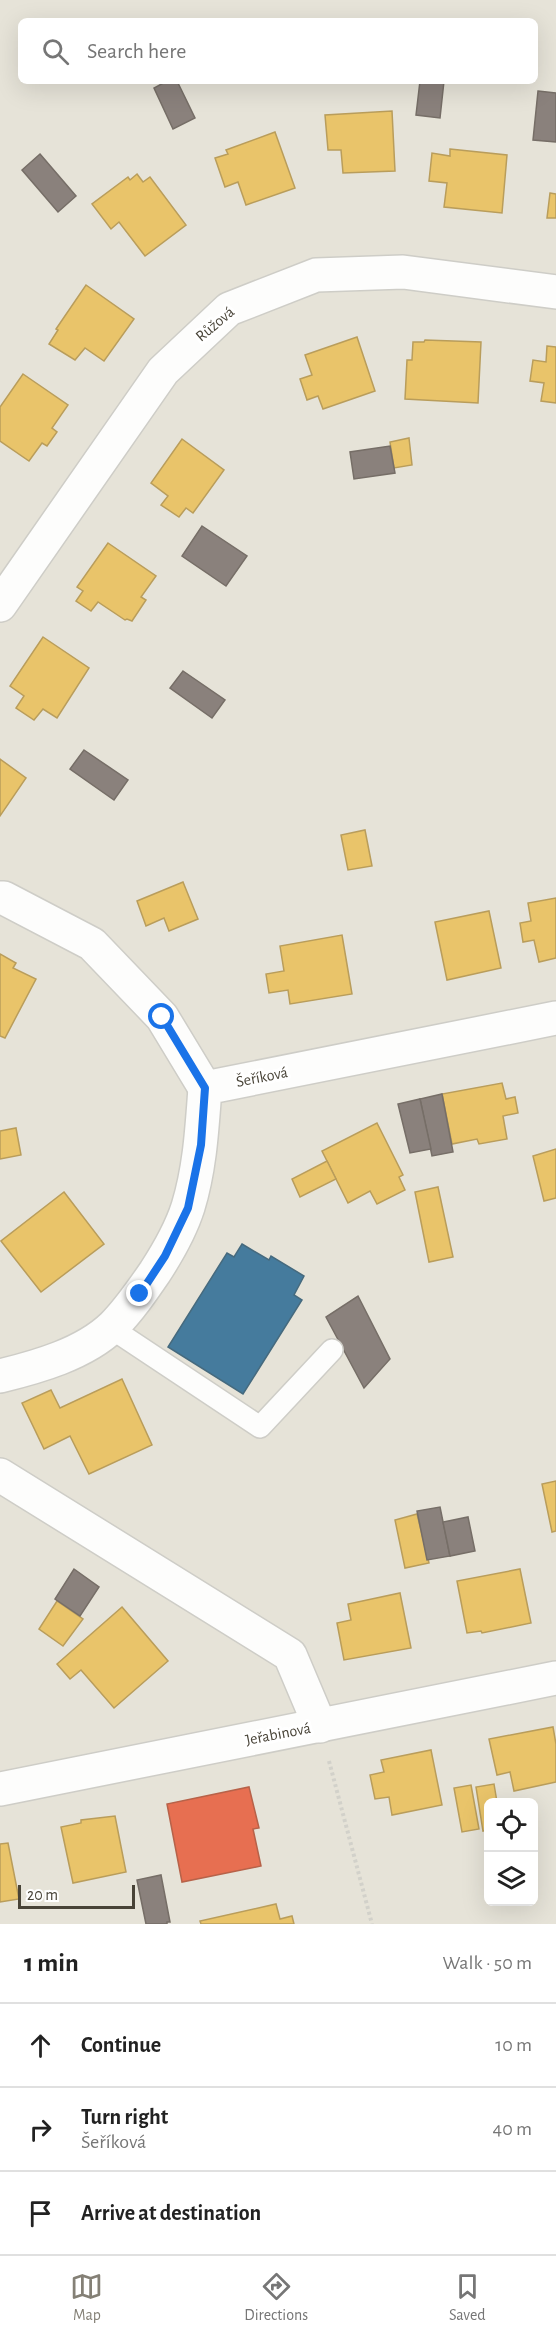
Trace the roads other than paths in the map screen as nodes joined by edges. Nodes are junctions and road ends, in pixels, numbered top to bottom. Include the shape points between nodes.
1 (556, 292) edge
2 (0, 605) edge
3 (0, 898) edge
4 (556, 1018) edge
5 (205, 1088) junction
6 (111, 1328) junction
7 (332, 1350) dead end
8 (0, 1376) edge
9 (0, 1475) edge
10 (556, 1678) edge
11 (320, 1725) junction
12 (0, 1790) edge

1 - 2 street, Růžová via 403,272 316,275 229,309 163,371
3 - 5 street via 92,944 162,1017
4 - 5 street, Šeříková
5 - 6 street via 201,1145 188,1208 165,1256
6 - 7 lane via 260,1427
6 - 8 street via 54,1360
9 - 11 street via 290,1654
10 - 11 street, Jeřabinová
11 - 12 street, Jeřabinová

